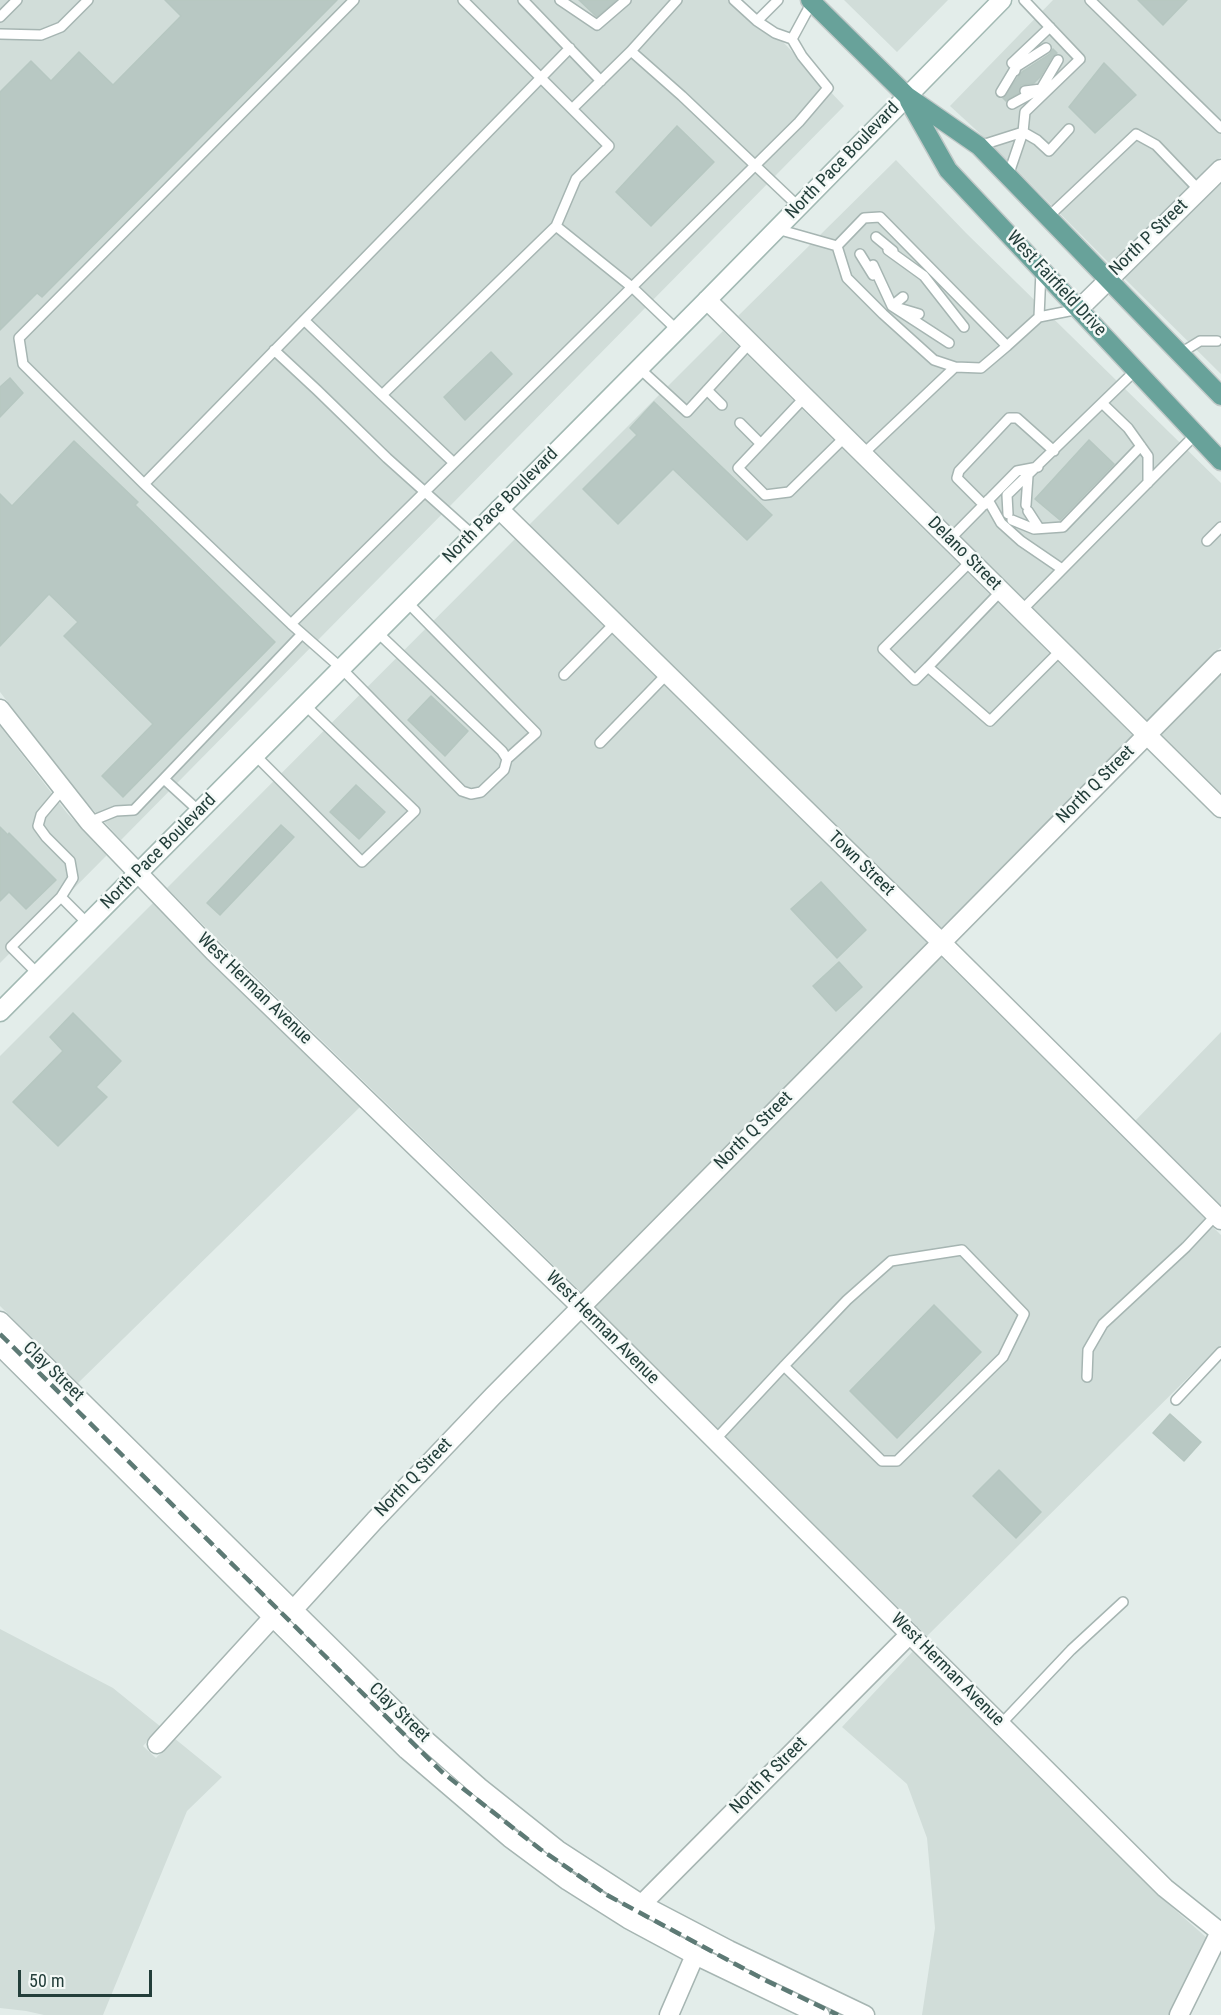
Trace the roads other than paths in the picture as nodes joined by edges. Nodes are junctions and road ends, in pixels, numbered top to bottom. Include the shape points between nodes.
1 (17, 0) edge
2 (88, 0) edge
3 (354, 0) edge
4 (463, 0) edge
5 (523, 0) edge
6 (560, 0) edge
7 (626, 0) edge
8 (677, 0) edge
9 (734, 0) edge
10 (778, 0) edge
11 (1002, 0) edge
12 (1024, 0) edge
13 (1090, 0) edge
14 (817, 3) edge
15 (0, 17) edge
16 (757, 21) junction
17 (1050, 27) junction
18 (0, 34) edge
19 (792, 39) junction
20 (570, 48) junction
21 (1046, 48) dead end
22 (631, 51) junction
23 (1058, 60) dead end
24 (1032, 62) dead end
25 (1016, 67) junction
26 (1044, 74) dead end
27 (541, 78) junction
28 (1014, 80) dead end
29 (601, 81) junction
30 (1025, 91) dead end
31 (1043, 91) junction
32 (1001, 92) dead end
33 (907, 96) junction
34 (1012, 104) dead end
35 (572, 109) junction
36 (1221, 128) edge
37 (1069, 129) dead end
38 (1023, 132) junction
39 (979, 146) junction
40 (756, 166) junction
41 (1221, 169) edge
42 (1008, 176) junction
43 (1198, 190) junction
44 (799, 207) junction
45 (1047, 218) junction
46 (556, 225) junction
47 (777, 229) junction
48 (876, 237) dead end
49 (837, 246) junction
50 (888, 250) dead end
51 (860, 254) dead end
52 (873, 265) dead end
53 (905, 267) dead end
54 (1041, 268) junction
55 (925, 275) junction
56 (1107, 280) junction
57 (889, 282) dead end
58 (633, 288) junction
59 (903, 297) dead end
60 (934, 297) dead end
61 (707, 300) junction
62 (892, 306) junction
63 (1079, 309) junction
64 (883, 314) junction
65 (919, 314) dead end
66 (950, 314) dead end
67 (1039, 318) junction
68 (304, 320) junction
69 (964, 327) dead end
70 (936, 329) dead end
71 (677, 330) junction
72 (1220, 342) edge
73 (750, 343) junction
74 (949, 343) dead end
75 (1007, 346) junction
76 (274, 351) junction
77 (1179, 354) junction
78 (955, 367) junction
79 (639, 368) junction
80 (1136, 370) junction
81 (707, 390) junction
82 (382, 395) junction
83 (1220, 395) edge
84 (805, 397) junction
85 (1102, 403) junction
86 (722, 405) dead end
87 (740, 423) dead end
88 (1196, 434) junction
89 (846, 436) junction
90 (760, 443) junction
91 (1141, 446) junction
92 (1054, 451) junction
93 (863, 454) junction
94 (1221, 460) edge
95 (454, 464) junction
96 (1038, 467) junction
97 (1028, 476) junction
98 (1148, 483) junction
99 (144, 484) junction
100 (425, 491) junction
101 (986, 503) junction
102 (498, 509) junction
103 (1221, 527) edge
104 (1039, 528) junction
105 (473, 535) junction
106 (949, 540) junction
107 (1207, 541) dead end
108 (971, 561) junction
109 (1062, 569) junction
110 (1001, 591) junction
111 (407, 602) junction
112 (1021, 610) junction
113 (615, 623) junction
114 (291, 624) junction
115 (377, 632) junction
116 (302, 634) junction
117 (1061, 650) junction
118 (1221, 660) edge
119 (341, 668) junction
120 (928, 668) junction
121 (667, 674) junction
122 (564, 675) dead end
123 (305, 705) junction
124 (0, 709) edge
125 (1146, 735) junction
126 (600, 743) dead end
127 (255, 755) junction
128 (507, 759) junction
129 (164, 779) junction
130 (62, 790) junction
131 (1221, 808) edge
132 (199, 811) junction
133 (89, 822) junction
134 (138, 873) junction
135 (61, 897) junction
136 (88, 924) junction
137 (940, 942) junction
138 (38, 974) junction
139 (0, 1012) edge
140 (1219, 1218) edge
141 (581, 1307) junction
142 (0, 1321) edge
143 (0, 1346) edge
144 (1221, 1352) edge
145 (784, 1366) junction
146 (1087, 1377) dead end
147 (1176, 1400) dead end
148 (715, 1440) junction
149 (1123, 1602) dead end
150 (294, 1609) junction
151 (273, 1617) junction
152 (910, 1634) junction
153 (1001, 1724) junction
154 (157, 1744) dead end
155 (641, 1904) junction
156 (628, 1919) junction
157 (1221, 1931) edge
158 (695, 1954) junction
159 (669, 2015) edge
160 (820, 2015) edge
161 (865, 2015) edge
162 (1179, 2015) edge

1 - 15 lane
2 - 18 lane via 61,27 41,35
3 - 99 lane via 19,338 23,363
4 - 27 lane
5 - 20 lane
6 - 7 lane via 597,25
8 - 22 lane
9 - 16 lane
10 - 16 lane
11 - 33 street, North Pace Boulevard
12 - 17 lane
13 - 36 lane
14 - 19 lane
14 - 33 main road, West Fairfield Drive
16 - 19 lane
17 - 25 lane via 1012,63
17 - 31 lane via 1080,58
19 - 40 lane via 828,88
20 - 27 lane
20 - 29 lane
21 - 25 lane
22 - 29 lane
22 - 40 lane
23 - 31 lane
24 - 25 lane
25 - 28 lane
25 - 32 lane
26 - 31 lane
27 - 35 lane
27 - 68 lane
29 - 35 lane
30 - 31 lane
31 - 34 lane
31 - 38 lane via 1025,112
33 - 39 main road, West Fairfield Drive
33 - 44 street, North Pace Boulevard
33 - 54 main road, West Fairfield Drive via 948,170
35 - 46 lane via 609,146 576,179
37 - 38 lane via 1049,151
38 - 39 lane
38 - 42 lane
39 - 42 main road, West Fairfield Drive
40 - 44 lane
40 - 58 lane
41 - 43 street, North P Street
42 - 45 main road, West Fairfield Drive
43 - 45 lane via 1156,145 1136,134
43 - 56 street, North P Street
44 - 47 street, North Pace Boulevard
45 - 56 main road, West Fairfield Drive
46 - 58 lane
46 - 82 lane
47 - 49 lane
47 - 61 street, North Pace Boulevard
48 - 55 lane
49 - 55 lane via 864,218 880,217
49 - 64 lane via 847,278
50 - 55 lane
51 - 62 lane
52 - 62 lane
53 - 55 lane
54 - 63 main road, West Fairfield Drive
54 - 67 lane
55 - 60 lane
55 - 66 lane
55 - 69 lane
55 - 75 lane
56 - 63 street, North P Street
56 - 77 main road, West Fairfield Drive
57 - 62 lane
58 - 71 lane
58 - 95 lane
59 - 62 lane
61 - 71 street, North Pace Boulevard
61 - 73 street, Delano Street
62 - 64 lane
62 - 65 lane
62 - 70 lane
62 - 74 lane
63 - 67 lane
63 - 80 main road, West Fairfield Drive
64 - 78 lane via 934,360
67 - 75 lane
68 - 76 lane
68 - 82 lane
71 - 79 street, North Pace Boulevard
72 - 77 lane via 1200,341
73 - 81 lane
73 - 84 street, Delano Street
75 - 78 lane via 981,368
76 - 99 lane
76 - 100 lane
77 - 83 main road, West Fairfield Drive
78 - 93 lane
79 - 81 lane via 687,412
79 - 102 street, North Pace Boulevard
80 - 85 lane
80 - 88 main road, West Fairfield Drive
81 - 86 lane
82 - 95 lane
84 - 89 street, Delano Street
84 - 90 lane
85 - 91 lane
85 - 92 lane
87 - 90 lane
88 - 94 main road, West Fairfield Drive
88 - 98 lane
89 - 90 lane via 789,492 765,495 738,468
89 - 93 street, Delano Street
91 - 98 lane via 1148,456
91 - 104 lane via 1063,527
92 - 96 lane
92 - 101 lane via 1017,418 1009,418 959,471 957,478
93 - 106 street, Delano Street
95 - 100 lane
96 - 97 lane
96 - 101 lane via 1017,471
97 - 104 lane via 1028,508
97 - 104 lane via 1007,495 1010,517
98 - 109 lane
99 - 114 lane
100 - 105 lane
100 - 114 lane
101 - 106 lane
101 - 109 lane via 1021,541
102 - 105 street, North Pace Boulevard
102 - 113 street, Town Street
103 - 107 lane
105 - 111 street, North Pace Boulevard
106 - 108 street, Delano Street
108 - 110 street, Delano Street
108 - 120 lane via 883,649 915,680
109 - 112 lane
110 - 112 street, Delano Street
110 - 120 lane
111 - 115 street, North Pace Boulevard
111 - 128 lane via 536,733
112 - 117 street, Delano Street
113 - 121 street, Town Street
113 - 122 lane
114 - 116 lane
115 - 119 street, North Pace Boulevard
115 - 128 lane
116 - 119 lane
116 - 129 lane
117 - 120 lane via 990,721
117 - 125 street, Delano Street
118 - 125 street, North Q Street
119 - 123 street, North Pace Boulevard
119 - 128 lane via 462,790 471,794 481,792 504,770
121 - 126 lane
121 - 137 street, Town Street
123 - 127 street, North Pace Boulevard
123 - 127 lane via 415,811 362,862
124 - 130 street, West Herman Avenue
125 - 131 street, Delano Street
125 - 137 street, North Q Street
127 - 132 street, North Pace Boulevard
129 - 132 lane
129 - 133 lane via 134,810 116,811
130 - 133 street, West Herman Avenue
130 - 135 lane via 41,815 38,826 70,861 73,878
132 - 134 street, North Pace Boulevard
133 - 134 street, West Herman Avenue
134 - 136 street, North Pace Boulevard
134 - 141 street, West Herman Avenue
135 - 136 lane
135 - 138 lane via 11,947
136 - 138 street, North Pace Boulevard
137 - 140 street, Town Street
137 - 141 street, North Q Street
138 - 139 street, North Pace Boulevard
140 - 146 lane via 1103,1324 1088,1350
141 - 148 street, West Herman Avenue
141 - 150 street, North Q Street via 382,1512
142 - 150 street, Clay Street
143 - 151 street, Clay Street
144 - 147 lane
145 - 145 lane via 891,1261 962,1251 1024,1314 1003,1357 897,1461 882,1461
145 - 148 lane
148 - 152 street, West Herman Avenue
149 - 153 lane
150 - 155 street, Clay Street via 421,1736 479,1787 558,1850
151 - 154 street
151 - 156 street, Clay Street via 443,1783 568,1881
152 - 153 street, West Herman Avenue
152 - 155 street, North R Street
153 - 157 street, West Herman Avenue via 1165,1888
155 - 156 street, North R Street
155 - 161 street, Clay Street
156 - 158 street, Clay Street
157 - 162 street
158 - 159 street
158 - 160 street, Clay Street

